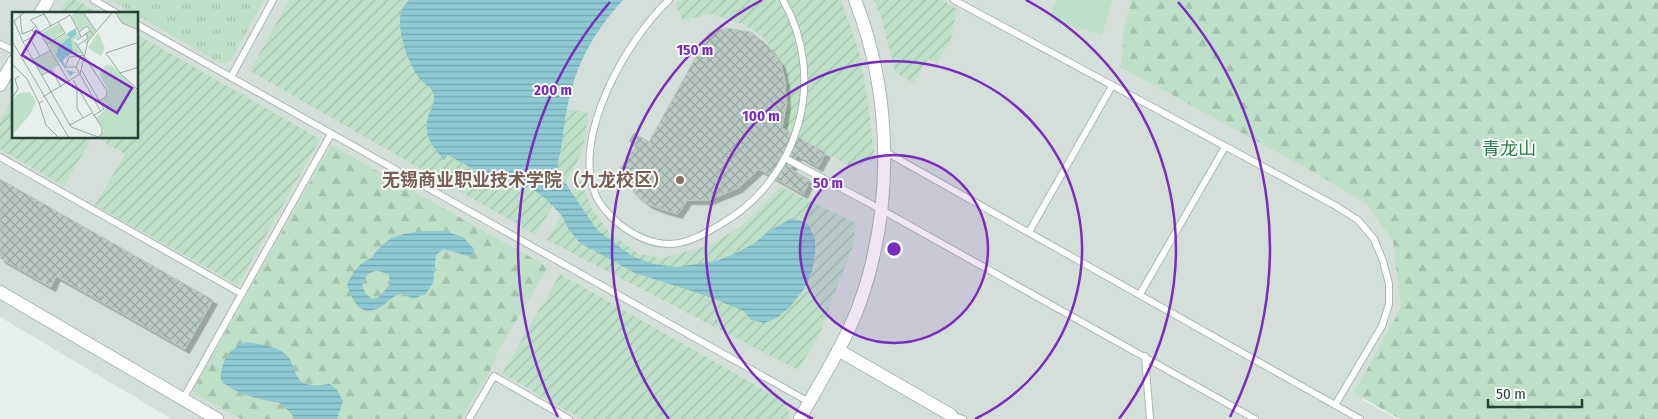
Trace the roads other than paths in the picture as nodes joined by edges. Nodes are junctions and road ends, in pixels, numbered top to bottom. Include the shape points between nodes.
1 (48, 0) edge
2 (94, 0) edge
3 (273, 0) edge
4 (669, 0) edge
5 (783, 0) edge
6 (855, 0) edge
7 (954, 0) edge
8 (41, 12) edge
9 (115, 12) edge
10 (139, 26) edge
11 (0, 44) edge
12 (12, 50) edge
13 (12, 64) edge
14 (231, 77) junction
15 (0, 85) edge
16 (1112, 86) junction
17 (331, 134) junction
18 (1225, 147) junction
19 (883, 150) junction
20 (0, 157) edge
21 (786, 158) junction
22 (882, 210) junction
23 (1029, 232) junction
24 (0, 292) edge
25 (242, 294) junction
26 (1140, 294) junction
27 (838, 350) junction
28 (1145, 356) junction
29 (183, 400) junction
30 (809, 402) junction
31 (1335, 405) junction
32 (956, 418) edge
33 (217, 419) edge
34 (469, 419) edge
35 (569, 419) edge
36 (800, 419) edge
37 (1150, 419) edge
38 (1255, 419) edge
39 (1360, 419) edge

1 - 8 street
2 - 9 lane
3 - 14 lane
4 - 21 lane via 645,25 628,52 597,117 590,154 591,178 596,197 608,215 624,228 655,242 670,244 690,240 750,204 771,182
5 - 21 lane via 796,31 804,70 804,98 799,125
6 - 19 street via 870,46 878,86
7 - 16 lane
10 - 14 lane
11 - 12 lane
13 - 15 street
14 - 17 lane
16 - 18 lane
16 - 23 lane
17 - 25 lane
17 - 30 lane
18 - 26 lane
18 - 31 lane via 1358,220 1374,240 1383,261 1389,284 1389,304 1382,326
19 - 22 street
19 - 23 lane
20 - 25 lane
21 - 22 lane
22 - 27 street via 858,309
22 - 28 lane
23 - 26 lane
24 - 29 street
25 - 29 lane
26 - 31 lane
27 - 30 street
27 - 32 street
28 - 37 lane
28 - 38 lane
29 - 33 street
30 - 36 street
31 - 39 lane
34 - 35 lane via 494,376

